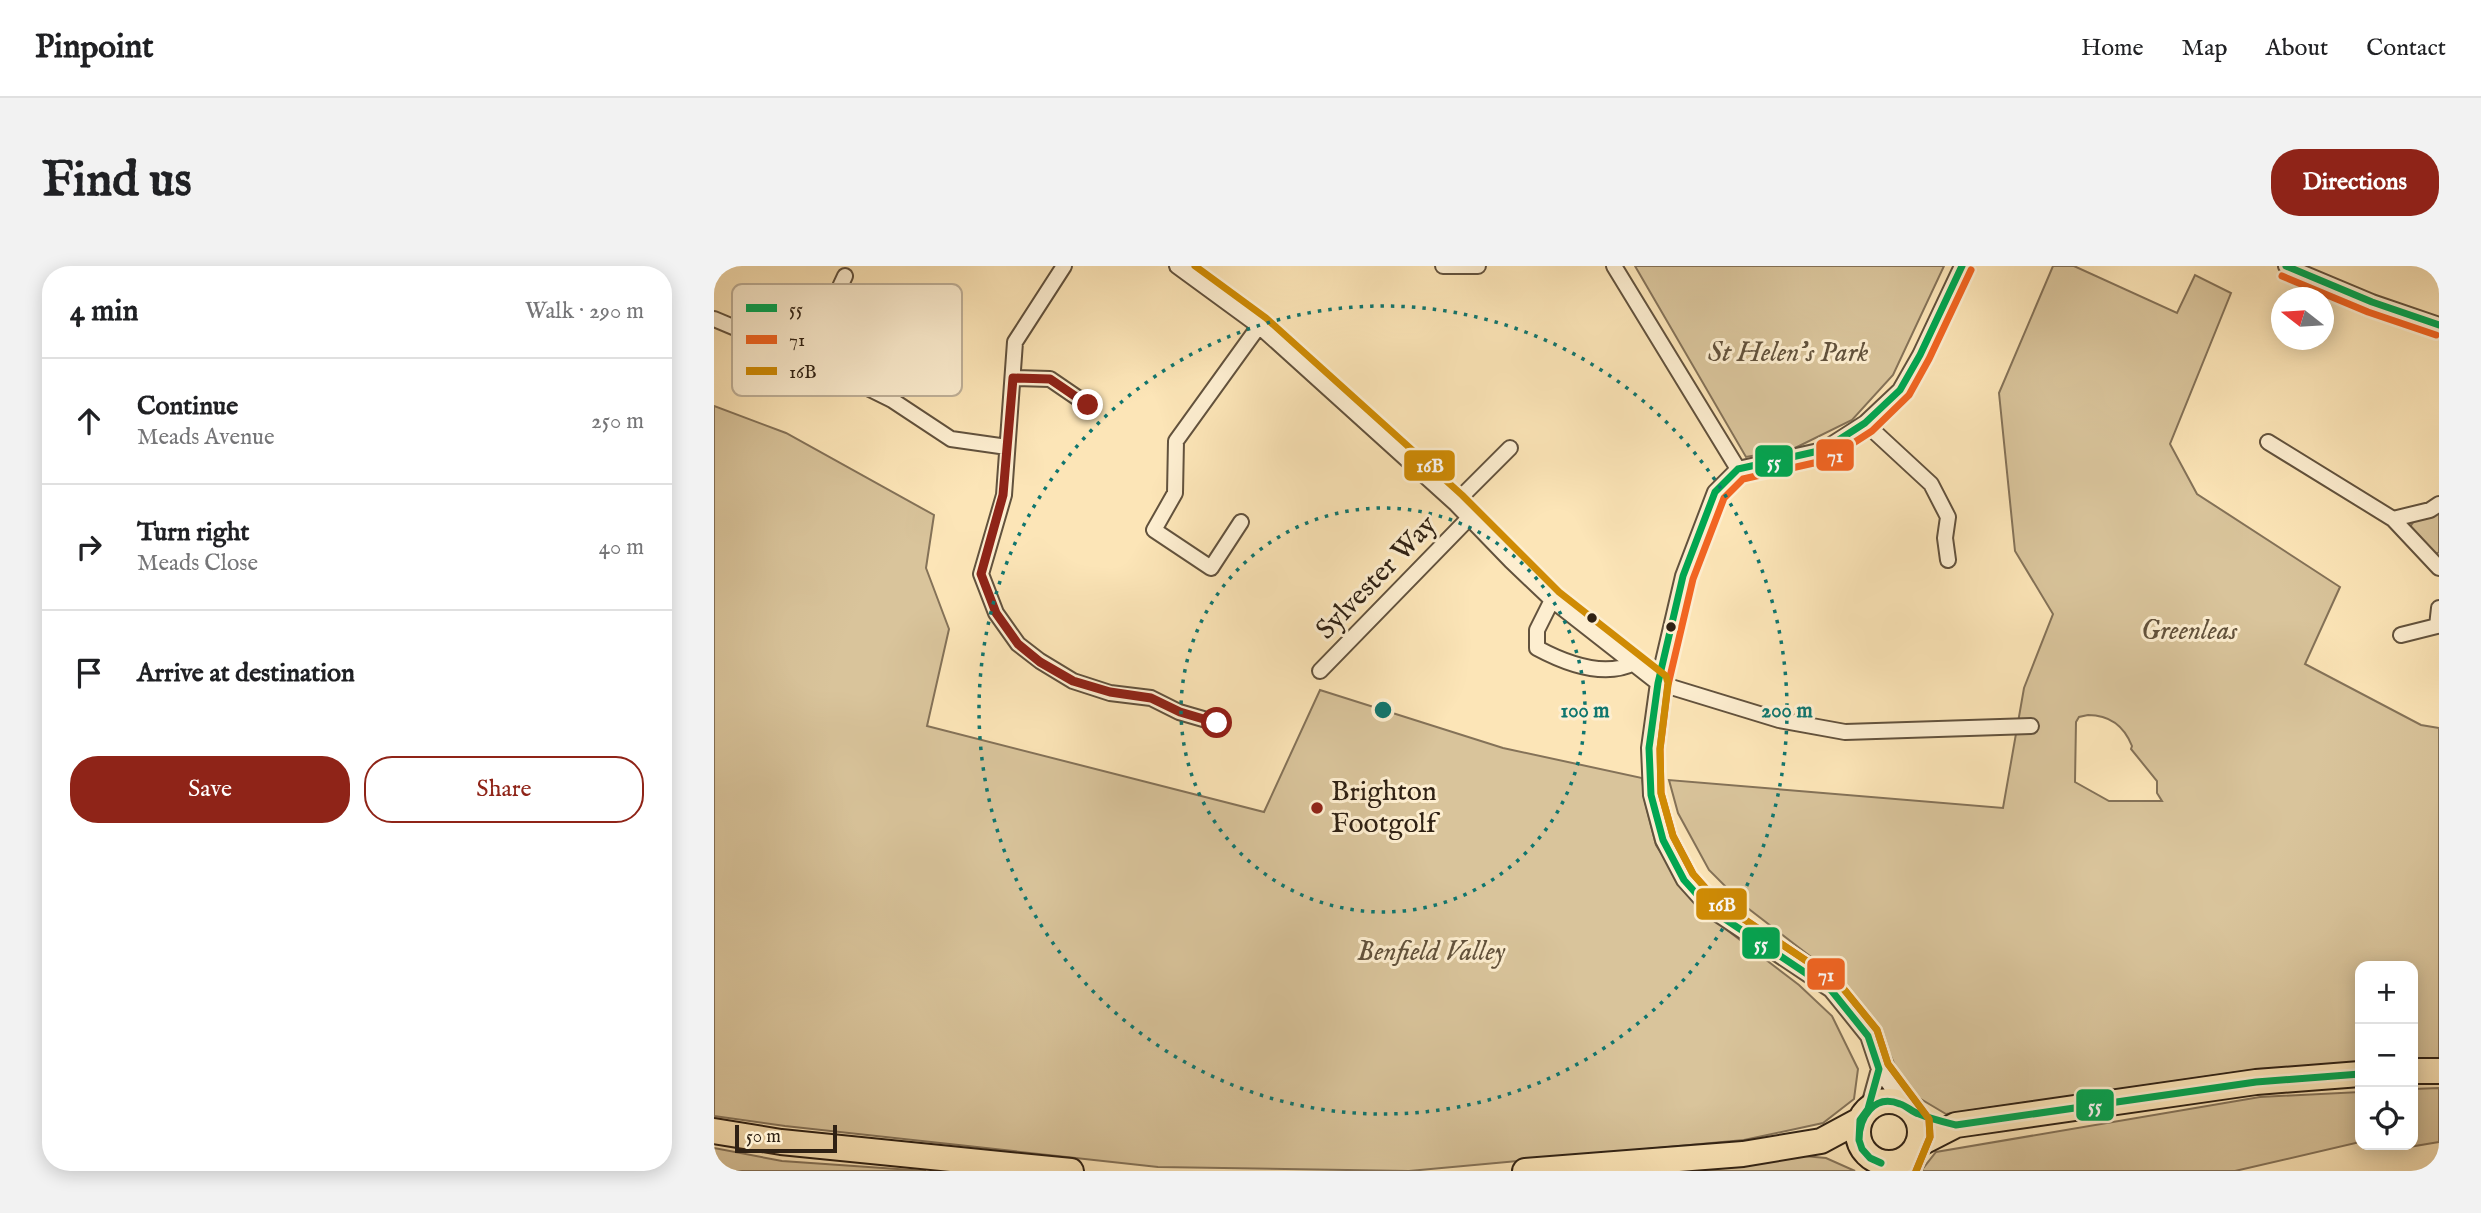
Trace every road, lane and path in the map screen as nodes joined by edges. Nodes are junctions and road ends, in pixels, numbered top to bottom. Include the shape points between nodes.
1 (1064, 266) edge
2 (1177, 266) edge
3 (1443, 266) edge
4 (1478, 266) edge
5 (1614, 266) edge
6 (1962, 266) edge
7 (2286, 266) edge
8 (845, 276) dead end
9 (841, 284) edge
10 (714, 319) edge
11 (2439, 325) edge
12 (1259, 326) junction
13 (732, 327) edge
14 (1013, 378) junction
15 (884, 396) edge
16 (1088, 405) dead end
17 (1865, 423) junction
18 (2268, 442) dead end
19 (1007, 447) junction
20 (1510, 449) dead end
21 (1738, 470) junction
22 (1455, 503) junction
23 (2439, 504) edge
24 (1469, 518) junction
25 (2393, 519) junction
26 (1241, 522) dead end
27 (1948, 560) dead end
28 (2439, 568) edge
29 (1552, 600) junction
30 (2439, 608) edge
31 (2438, 627) edge
32 (2400, 635) dead end
33 (1634, 663) junction
34 (1320, 671) dead end
35 (1658, 683) junction
36 (1217, 723) dead end
37 (2031, 726) dead end
38 (1879, 1069) junction
39 (2418, 1071) edge
40 (2439, 1071) edge
41 (2355, 1074) edge
42 (1908, 1108) junction
43 (1864, 1115) junction
44 (1956, 1125) junction
45 (714, 1131) edge
46 (1821, 1141) junction
47 (1911, 1157) edge
48 (1876, 1161) edge
49 (1071, 1171) edge
50 (1525, 1171) edge

1 - 14 street via 1015,342
2 - 12 street
3 - 4 street
5 - 21 street
6 - 17 street via 1900,390
7 - 11 street
8 - 9 street
10 - 13 street
12 - 22 street
12 - 26 street via 1176,441 1175,493 1154,530 1211,568
14 - 16 street via 1050,379
14 - 19 street
15 - 19 street via 951,439
17 - 21 street via 1823,450
17 - 27 street via 1931,484 1948,517
18 - 25 street
19 - 36 street via 1003,495 981,574 996,613 1018,644 1073,681 1151,698
20 - 22 street
21 - 35 street via 1715,492 1683,576
22 - 24 street
23 - 25 street
24 - 29 street
24 - 34 street, Sylvester Way
25 - 28 street
29 - 33 street
29 - 33 street via 1537,630 1537,648 1556,659 1609,671
30 - 31 street
31 - 32 street
33 - 35 street
35 - 37 street via 1779,720 1845,732
35 - 38 street via 1649,748 1651,795 1662,840 1685,880 1710,909 1832,990 1868,1036
38 - 42 street
38 - 43 street
39 - 40 highway
41 - 44 highway via 2256,1082
42 - 43 highway via 1879,1102
42 - 44 highway
42 - 47 highway via 1919,1122 1920,1134
43 - 46 highway
43 - 48 highway via 1858,1140
44 - 47 highway
45 - 49 highway
46 - 48 highway
46 - 50 highway via 1743,1154
47 - 48 highway

